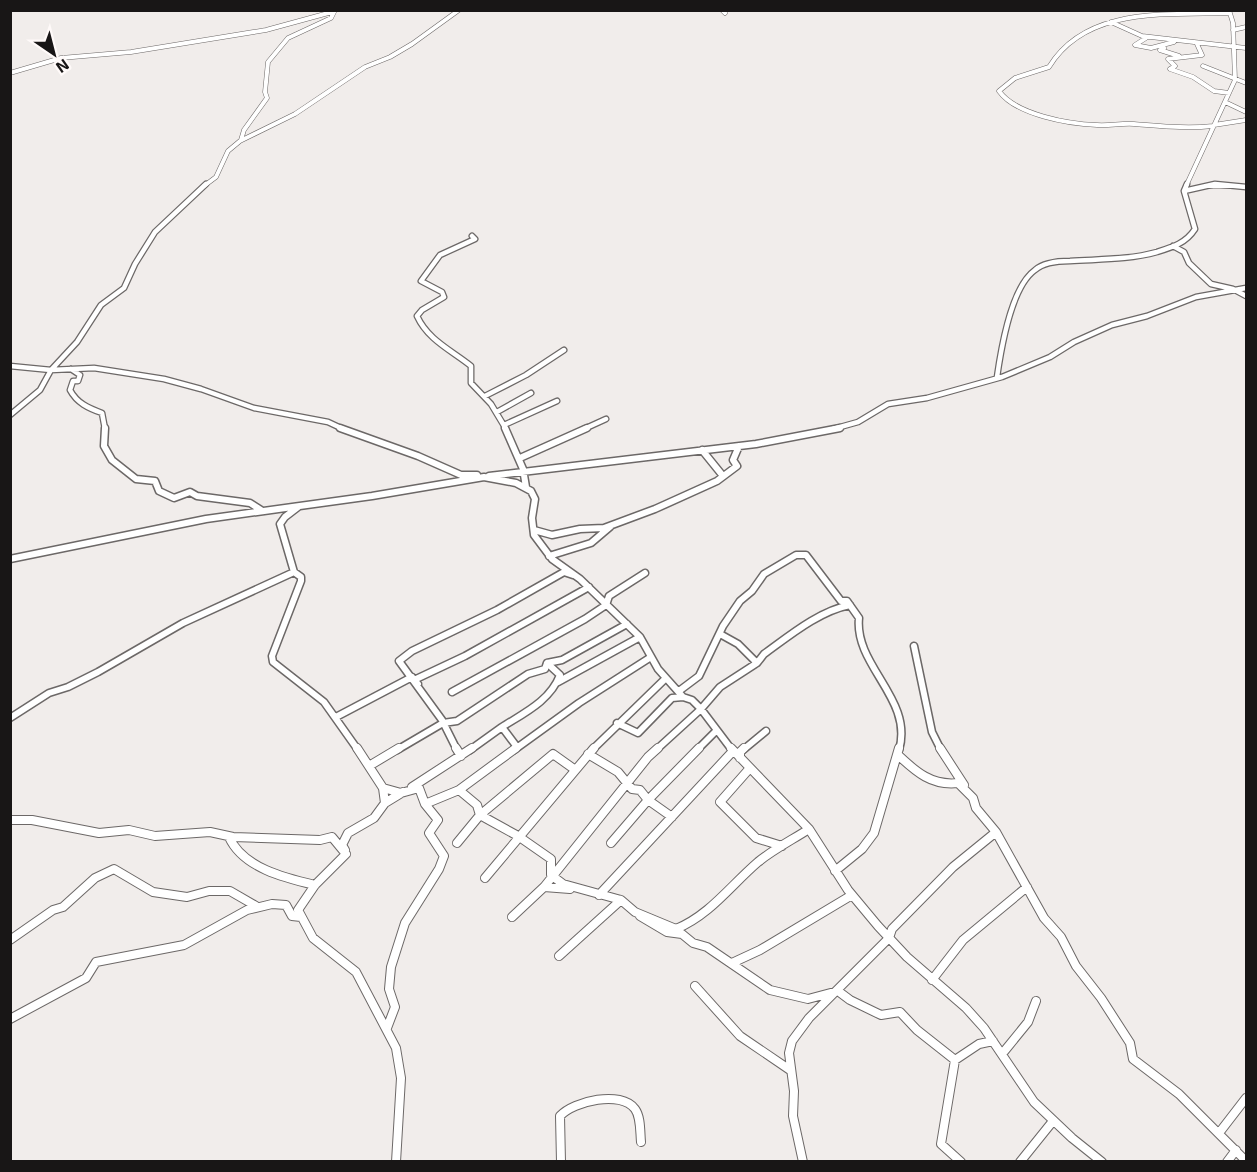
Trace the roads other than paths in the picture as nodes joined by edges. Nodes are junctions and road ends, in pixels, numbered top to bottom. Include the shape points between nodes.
1 (459, 10) edge
2 (334, 11) edge
3 (1230, 12) edge
4 (1109, 21) junction
5 (1246, 27) edge
6 (1233, 30) junction
7 (1146, 37) junction
8 (1178, 41) junction
9 (1202, 43) junction
10 (1233, 46) junction
11 (1164, 48) dead end
12 (1246, 48) edge
13 (1179, 56) junction
14 (1203, 66) dead end
15 (10, 73) edge
16 (1235, 80) junction
17 (1246, 83) edge
18 (1229, 93) junction
19 (1225, 102) junction
20 (1246, 112) edge
21 (1246, 120) edge
22 (1213, 126) junction
23 (240, 141) junction
24 (1246, 187) edge
25 (1184, 191) junction
26 (472, 236) dead end
27 (1173, 246) junction
28 (1246, 288) edge
29 (1233, 289) junction
30 (1246, 296) edge
31 (564, 350) dead end
32 (10, 366) edge
33 (70, 368) junction
34 (51, 370) junction
35 (997, 377) junction
36 (531, 393) dead end
37 (485, 396) junction
38 (557, 401) dead end
39 (497, 411) junction
40 (10, 415) edge
41 (606, 419) dead end
42 (504, 425) junction
43 (739, 446) junction
44 (702, 450) junction
45 (520, 458) junction
46 (523, 471) junction
47 (723, 476) junction
48 (484, 477) junction
49 (526, 487) junction
50 (302, 504) junction
51 (262, 511) junction
52 (611, 526) junction
53 (534, 530) junction
54 (549, 556) junction
55 (10, 559) edge
56 (294, 573) junction
57 (645, 573) dead end
58 (577, 577) junction
59 (589, 587) junction
60 (606, 605) junction
61 (850, 605) junction
62 (627, 624) junction
63 (720, 634) junction
64 (640, 637) junction
65 (914, 646) dead end
66 (651, 657) junction
67 (547, 663) junction
68 (757, 663) junction
69 (429, 669) dead end
70 (411, 678) junction
71 (666, 678) junction
72 (558, 682) junction
73 (452, 692) dead end
74 (681, 694) junction
75 (427, 700) junction
76 (701, 709) junction
77 (336, 717) junction
78 (10, 718) edge
79 (443, 723) junction
80 (617, 723) junction
81 (502, 727) junction
82 (716, 730) junction
83 (766, 731) dead end
84 (517, 747) junction
85 (733, 751) junction
86 (588, 754) junction
87 (898, 755) junction
88 (461, 756) junction
89 (740, 758) junction
90 (369, 766) junction
91 (750, 768) junction
92 (574, 769) junction
93 (629, 784) junction
94 (383, 788) junction
95 (459, 790) junction
96 (402, 793) junction
97 (973, 798) junction
98 (648, 800) junction
99 (385, 803) junction
100 (425, 804) junction
101 (480, 815) junction
102 (672, 817) junction
103 (10, 820) edge
104 (809, 829) junction
105 (996, 832) junction
106 (518, 836) junction
107 (229, 837) junction
108 (457, 843) dead end
109 (611, 843) dead end
110 (782, 846) junction
111 (346, 854) junction
112 (835, 871) junction
113 (551, 875) junction
114 (485, 878) dead end
115 (315, 885) junction
116 (544, 887) junction
117 (1027, 887) junction
118 (581, 888) junction
119 (732, 888) junction
120 (599, 895) junction
121 (852, 895) junction
122 (621, 900) junction
123 (256, 906) junction
124 (635, 912) junction
125 (301, 917) junction
126 (512, 917) dead end
127 (682, 933) junction
128 (890, 938) junction
129 (10, 940) edge
130 (559, 956) dead end
131 (732, 963) junction
132 (932, 980) junction
133 (695, 986) dead end
134 (838, 991) junction
135 (1036, 1001) dead end
136 (10, 1019) edge
137 (387, 1028) junction
138 (993, 1041) junction
139 (1002, 1054) junction
140 (955, 1060) junction
141 (790, 1070) junction
142 (1246, 1098) edge
143 (1053, 1121) junction
144 (1219, 1133) junction
145 (641, 1142) dead end
146 (1236, 1150) junction
147 (396, 1161) edge
148 (561, 1161) edge
149 (803, 1161) edge
150 (961, 1161) edge
151 (1020, 1161) edge
152 (1102, 1161) edge
153 (1227, 1161) edge
154 (1246, 1161) edge

1 - 23 street via 412,44 365,67 295,114
2 - 15 street via 266,30 131,52 61,58
2 - 23 street via 332,18 287,39 268,62 267,98
3 - 4 street
3 - 6 street
4 - 7 street
4 - 22 street via 1075,37 1058,51 1049,67 1006,84 999,91 1001,97 1037,114 1097,125
5 - 6 street
6 - 10 street
7 - 8 street
7 - 8 street via 1134,45 1151,48
8 - 9 street
9 - 10 street
9 - 13 street via 1197,44 1202,55
10 - 12 street
10 - 16 street
11 - 13 street via 1160,50
13 - 18 street via 1168,59 1175,66 1170,69 1193,77 1214,91
14 - 16 street
16 - 17 street
16 - 18 street
18 - 19 street
19 - 20 street
19 - 22 street
21 - 22 street
22 - 25 street
23 - 34 street via 228,151 216,177 155,232 124,288 101,305
24 - 25 street via 1226,183
25 - 27 street via 1195,229 1188,240
26 - 37 street via 475,239 437,258 422,281 444,297 417,316 430,337 471,366 471,383
27 - 29 street via 1184,252 1189,263 1211,284
27 - 35 street via 1131,258 1034,269 1011,311
28 - 29 street
29 - 30 street
29 - 35 street via 1112,325 1050,357
31 - 37 street
32 - 34 street
33 - 34 street
33 - 48 street via 164,379 269,412 328,422 441,468
33 - 51 street via 80,375 70,390 73,396 87,410 102,413 106,451 126,473 138,480 155,481 159,490 174,498 190,492 252,504
34 - 40 street via 40,390
35 - 43 street via 927,398 888,404 843,427
36 - 39 street
37 - 39 street
38 - 42 street
39 - 42 street
41 - 45 street
42 - 45 street
43 - 44 street
43 - 47 street via 733,460 737,466
44 - 46 street
44 - 47 street
45 - 46 street
46 - 48 street
46 - 49 street
47 - 52 street
48 - 49 street
48 - 50 street
49 - 53 street via 535,499
50 - 51 street
50 - 56 street via 285,517 280,527
51 - 55 street
52 - 53 street via 552,534
52 - 54 street via 591,543
53 - 54 street
54 - 58 street
56 - 77 street via 301,581 273,662 324,702
56 - 78 street via 183,622
57 - 60 street via 609,596
58 - 59 street
58 - 70 street via 564,572 412,651 399,661
59 - 60 street
59 - 75 street via 465,656 421,675 414,680
60 - 62 street
60 - 73 street
61 - 63 street via 801,554 764,574 740,601
61 - 68 street via 822,616 764,654
61 - 87 street via 858,618 863,647 903,724
62 - 64 street
62 - 67 street via 562,660
63 - 68 street via 738,644
63 - 74 street via 699,676
64 - 66 street
64 - 72 street
65 - 97 street via 932,732 945,759
66 - 71 street
66 - 84 street
67 - 72 street via 560,675
67 - 79 street via 544,669 528,674 457,721
68 - 76 street via 720,687
69 - 70 street
70 - 75 street
70 - 77 street
71 - 74 street
71 - 80 street
72 - 81 street via 541,700
74 - 76 street
74 - 80 street via 672,698 638,733
75 - 79 street
76 - 82 street
76 - 93 street via 648,757
77 - 90 street
79 - 88 street
79 - 90 street
80 - 86 street
81 - 84 street
81 - 88 street
82 - 85 street
82 - 98 street
83 - 89 street via 740,752
84 - 95 street
85 - 89 street
85 - 102 street
86 - 92 street
86 - 93 street via 618,772
87 - 97 street via 936,785 958,783
87 - 112 street via 874,833 862,849
88 - 96 street
89 - 91 street
90 - 94 street
91 - 104 street
91 - 110 street via 720,802 756,838
92 - 101 street via 553,754
92 - 106 street
93 - 98 street
93 - 113 street via 619,791
94 - 96 street
94 - 99 street
95 - 100 street
95 - 101 street via 477,805
96 - 99 street
96 - 100 street via 419,788
97 - 105 street via 976,808
98 - 102 street
98 - 109 street
99 - 111 street via 374,818 348,833 342,845
100 - 137 street via 438,820 429,833 444,856 405,923 390,967 388,988 395,1007
101 - 106 street
101 - 108 street
102 - 120 street
103 - 107 street via 32,819 99,833 129,830 155,836 210,832
104 - 110 street
104 - 112 street
105 - 117 street
105 - 128 street via 945,874 892,929
106 - 113 street via 551,858
106 - 114 street
107 - 111 street via 332,837
107 - 115 street via 234,848 276,876
110 - 119 street via 759,861
111 - 115 street
112 - 121 street
113 - 116 street
113 - 118 street via 563,884
115 - 125 street via 298,910
116 - 118 street
116 - 126 street
117 - 132 street via 963,940
117 - 144 street via 1130,1043 1133,1059 1173,1087
118 - 120 street
119 - 124 street via 684,927 676,929
119 - 127 street
120 - 122 street
121 - 128 street
121 - 131 street
122 - 124 street
122 - 130 street
123 - 125 street via 285,905 292,916
123 - 129 street via 230,891 187,897 153,892 114,869 95,878 63,907
123 - 136 street via 193,941 96,962 86,978
124 - 127 street via 667,932
125 - 137 street via 313,938 356,972
127 - 131 street
128 - 132 street
128 - 134 street
131 - 134 street via 771,990 808,999
132 - 138 street via 966,1008
133 - 141 street via 740,1036
134 - 140 street via 881,1015 900,1012
134 - 141 street via 796,1033 789,1053
135 - 139 street via 1028,1022
137 - 147 street via 396,1048 401,1078
138 - 139 street
138 - 140 street via 979,1044
139 - 143 street via 1028,1094
140 - 150 street via 941,1144
141 - 149 street via 793,1116
142 - 144 street
143 - 151 street
143 - 152 street
144 - 146 street
145 - 148 street via 637,1112 632,1106 619,1102 571,1104 560,1116
146 - 153 street
146 - 154 street

